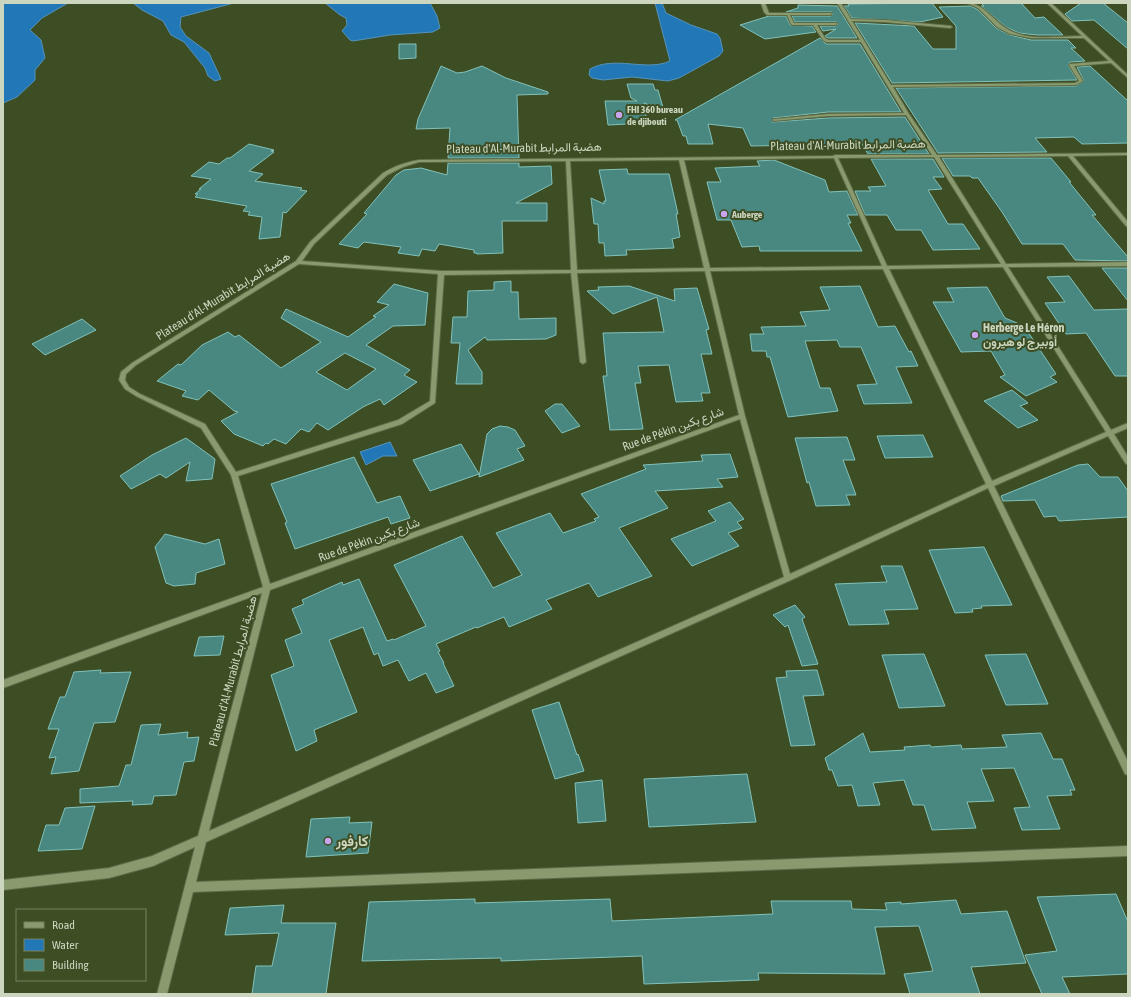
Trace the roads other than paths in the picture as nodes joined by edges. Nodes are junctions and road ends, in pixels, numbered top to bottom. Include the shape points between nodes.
1 (763, 3) edge
2 (839, 3) edge
3 (969, 3) edge
4 (1049, 3) edge
5 (788, 14) junction
6 (831, 14) dead end
7 (850, 20) junction
8 (836, 24) dead end
9 (815, 25) junction
10 (950, 27) dead end
11 (1085, 37) junction
12 (862, 41) junction
13 (1112, 62) junction
14 (1120, 70) junction
15 (1128, 70) edge
16 (1128, 77) edge
17 (890, 86) junction
18 (907, 114) junction
19 (775, 120) dead end
20 (1069, 154) junction
21 (1128, 154) edge
22 (935, 155) junction
23 (835, 156) junction
24 (681, 158) junction
25 (568, 159) junction
26 (1128, 225) edge
27 (298, 262) junction
28 (1128, 264) edge
29 (1004, 266) junction
30 (885, 267) junction
31 (708, 270) junction
32 (574, 272) junction
33 (441, 273) junction
34 (583, 362) dead end
35 (742, 416) junction
36 (1128, 425) edge
37 (1109, 433) junction
38 (1128, 462) edge
39 (234, 475) junction
40 (989, 485) junction
41 (788, 578) junction
42 (266, 588) junction
43 (3, 684) edge
44 (1128, 770) edge
45 (200, 840) junction
46 (1128, 851) edge
47 (3, 885) edge
48 (190, 887) junction
49 (162, 994) edge

1 - 5 street via 768,14
2 - 7 street
3 - 11 street via 980,8 1004,30 1015,34 1038,37
4 - 11 street
5 - 6 street
5 - 9 street via 793,24
7 - 10 street
7 - 12 street
8 - 9 street
9 - 12 street via 827,41
11 - 13 street
12 - 17 street
13 - 14 street
13 - 17 street via 1071,65 1081,81 1076,84
14 - 15 street
14 - 16 street
17 - 18 street
18 - 19 street via 835,115
18 - 22 street
20 - 21 street, Plateau d'Al-Murabit هضبة المرابط
20 - 22 street, Plateau d'Al-Murabit هضبة المرابط
20 - 26 street
22 - 23 street, Plateau d'Al-Murabit هضبة المرابط
22 - 29 street
23 - 24 street, Plateau d'Al-Murabit هضبة المرابط
23 - 30 street
24 - 25 street, Plateau d'Al-Murabit هضبة المرابط
24 - 31 street
25 - 27 street, Plateau d'Al-Murabit هضبة المرابط via 419,160 405,163 385,174 312,243
25 - 32 street
27 - 33 street
27 - 39 street, Plateau d'Al-Murabit هضبة المرابط via 123,373 122,380 127,388 204,426
28 - 29 street
29 - 30 street
29 - 37 street
30 - 31 street
30 - 40 street
31 - 32 street
31 - 35 street
32 - 33 street
32 - 34 street
33 - 39 street via 433,402 400,422
35 - 41 street
35 - 42 street, Rue de Pékin شارع بكين
36 - 37 street
37 - 38 street
37 - 40 street
39 - 42 street, Plateau d'Al-Murabit هضبة المرابط
40 - 41 street
40 - 44 street
41 - 45 street
42 - 43 street, Rue de Pékin شارع بكين
42 - 45 street, Plateau d'Al-Murabit هضبة المرابط
45 - 47 street via 153,861 109,873
45 - 48 street, Plateau d'Al-Murabit هضبة المرابط
46 - 48 street
48 - 49 street, Plateau d'Al-Murabit هضبة المرابط

